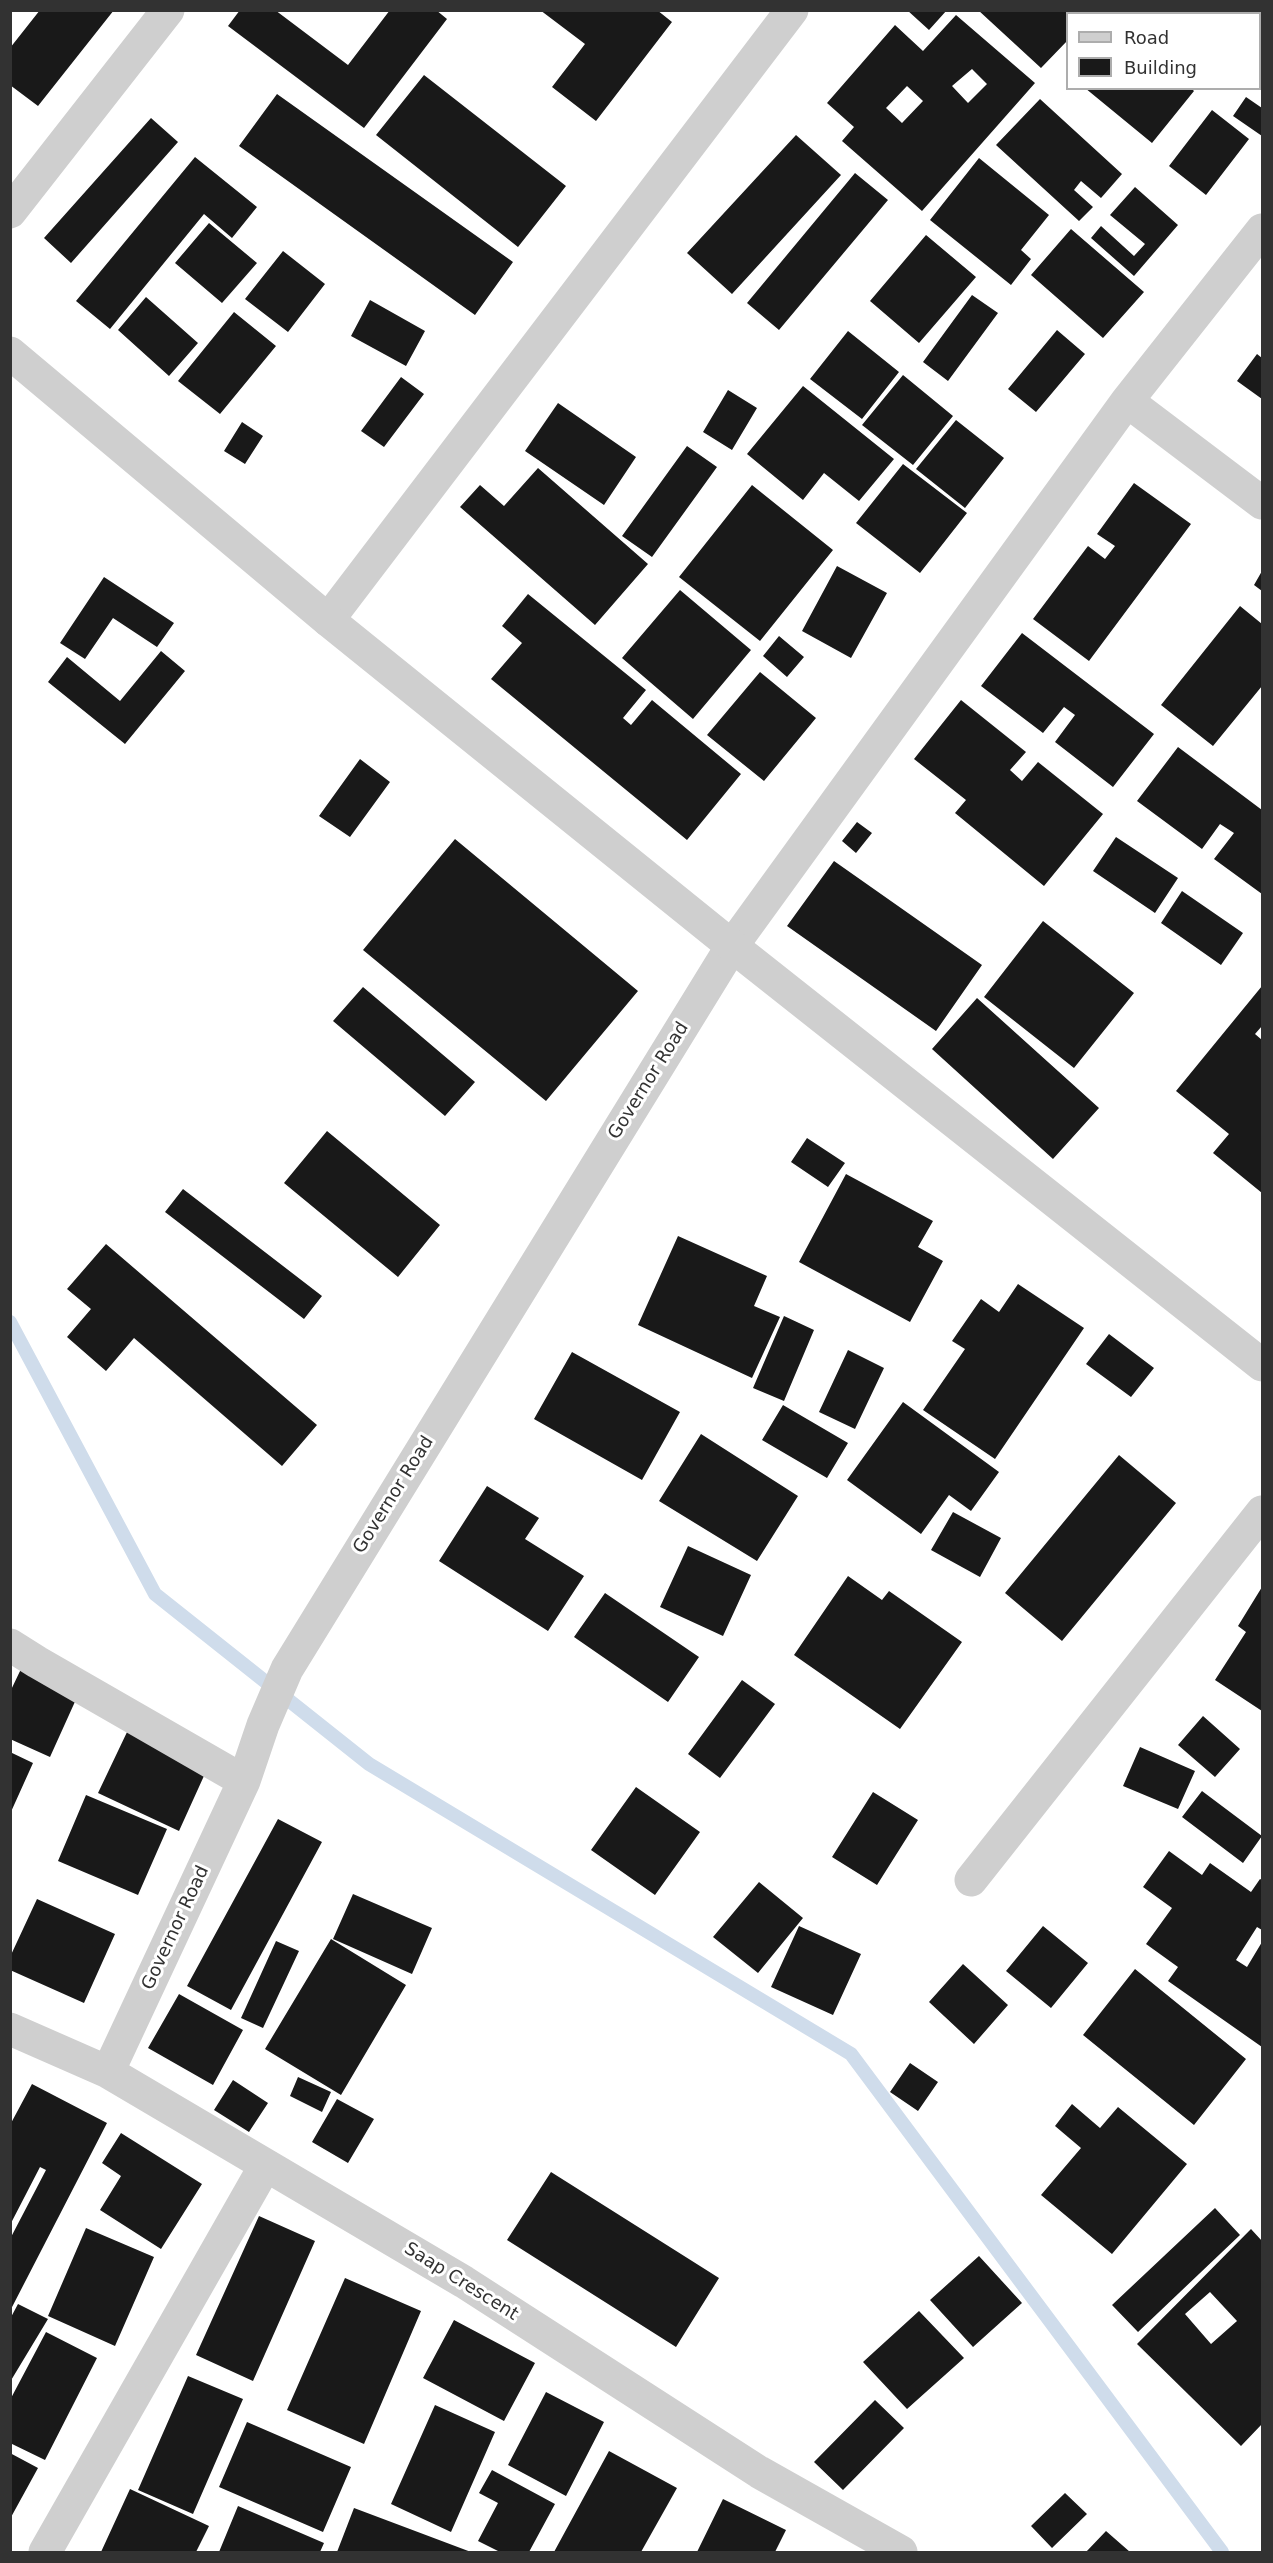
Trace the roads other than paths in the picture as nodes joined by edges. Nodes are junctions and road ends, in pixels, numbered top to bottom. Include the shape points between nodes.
1 (168, 10) edge
2 (792, 10) edge
3 (10, 212) edge
4 (1263, 230) edge
5 (10, 353) edge
6 (1127, 401) junction
7 (1263, 503) edge
8 (328, 620) junction
9 (732, 946) junction
10 (1263, 1365) edge
11 (1263, 1512) edge
12 (10, 1645) edge
13 (244, 1781) junction
14 (971, 1880) dead end
15 (10, 2029) edge
16 (108, 2072) junction
17 (265, 2166) junction
18 (45, 2553) edge
19 (901, 2553) edge

1 - 3 street
2 - 8 street
4 - 6 street, Governor Road
5 - 8 street
6 - 7 street
6 - 9 street, Governor Road
8 - 9 street
9 - 10 street
9 - 13 street, Governor Road via 287,1669
11 - 14 street
12 - 13 street
13 - 16 street, Governor Road
15 - 16 street, Saap Crescent
16 - 17 street, Saap Crescent
17 - 18 street
17 - 19 street, Saap Crescent via 464,2282 759,2472

